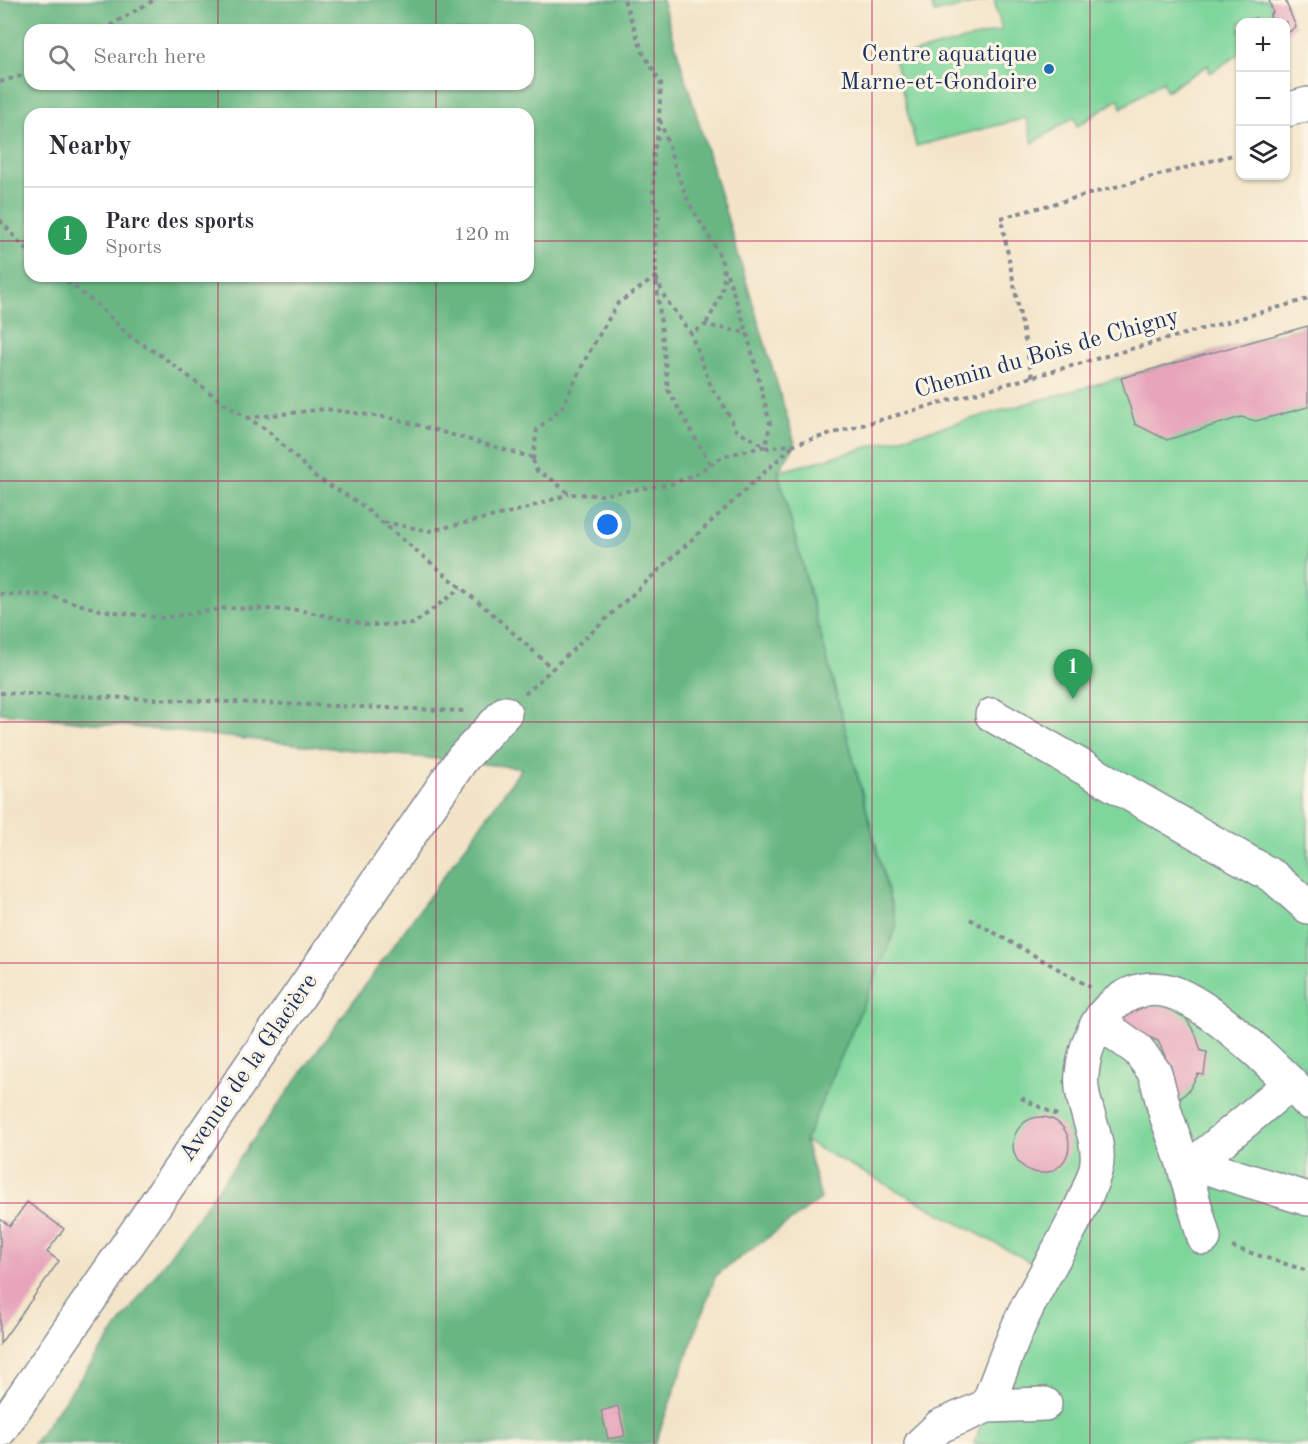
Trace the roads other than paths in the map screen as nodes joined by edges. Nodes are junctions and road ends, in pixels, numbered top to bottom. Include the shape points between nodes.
1 (1308, 104) edge
2 (1290, 109) edge
3 (505, 713) road end
4 (992, 715) dead end
5 (1308, 907) edge
6 (1108, 1012) junction
7 (1300, 1092) edge
8 (1188, 1161) junction
9 (1308, 1199) edge
10 (1204, 1238) road end
11 (1045, 1404) dead end
12 (987, 1406) junction
13 (0, 1430) edge
14 (921, 1444) edge

1 - 2 lane
3 - 13 lane, Avenue de la Glacière via 462,759
4 - 5 lane via 1274,877
6 - 7 lane via 1143,989 1179,995 1198,1005
6 - 8 lane via 1155,1073 1166,1115
6 - 12 lane via 1093,1033 1081,1075 1096,1168 1084,1203 1026,1311
7 - 8 lane
8 - 9 lane
8 - 10 lane
11 - 12 lane
12 - 14 lane via 940,1426

